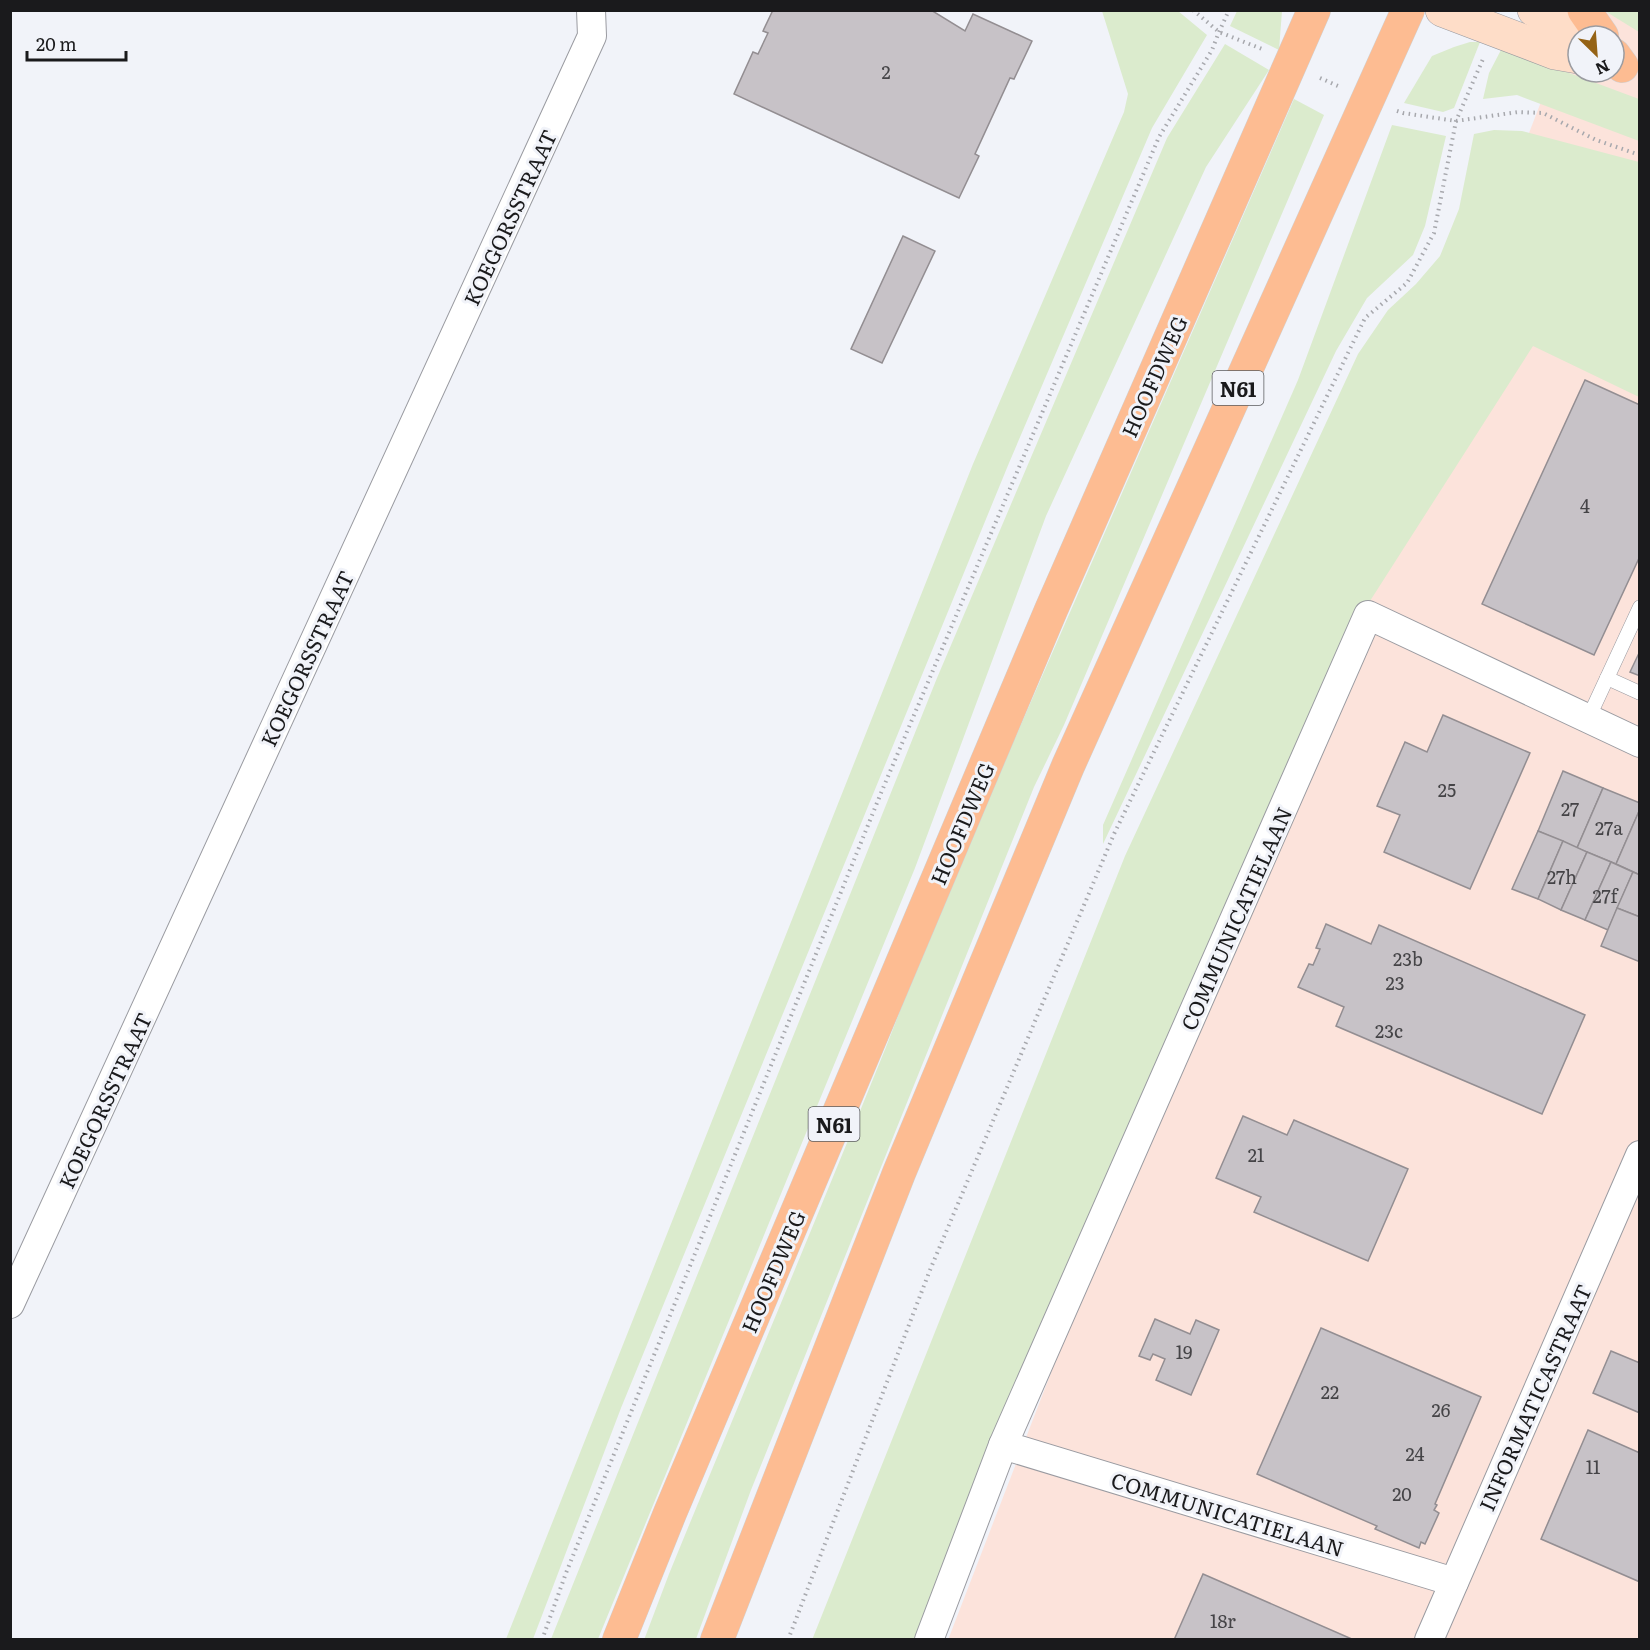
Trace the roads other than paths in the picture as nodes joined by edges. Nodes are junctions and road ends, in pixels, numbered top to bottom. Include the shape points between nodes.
1 (591, 10) edge
2 (1314, 10) edge
3 (1408, 10) edge
4 (1442, 10) edge
5 (1534, 10) edge
6 (1584, 10) edge
7 (1594, 24) edge
8 (1566, 29) edge
9 (1566, 55) edge
10 (1640, 608) edge
11 (1607, 678) junction
12 (1640, 693) edge
13 (1588, 719) junction
14 (1640, 743) edge
15 (1640, 1155) edge
16 (10, 1304) edge
17 (1003, 1445) junction
18 (1454, 1582) junction
19 (619, 1640) edge
20 (717, 1640) edge
21 (929, 1640) edge
22 (1429, 1640) edge

1 - 16 street, KOEGORSSTRAAT via 592,36
2 - 19 main road, HOOFDWEG / N61 via 1046,621
3 - 20 main road, N61 via 1064,777 899,1173
4 - 9 main road
5 - 8 main road
6 - 7 main road
10 - 11 lane
11 - 12 lane
11 - 13 lane
13 - 14 street, COMMUNICATIELAAN
13 - 17 street, COMMUNICATIELAAN via 1368,615
15 - 18 street, INFORMATICASTRAAT
17 - 18 street, COMMUNICATIELAAN
17 - 21 street, COMMUNICATIELAAN
18 - 22 street, INFORMATICASTRAAT

